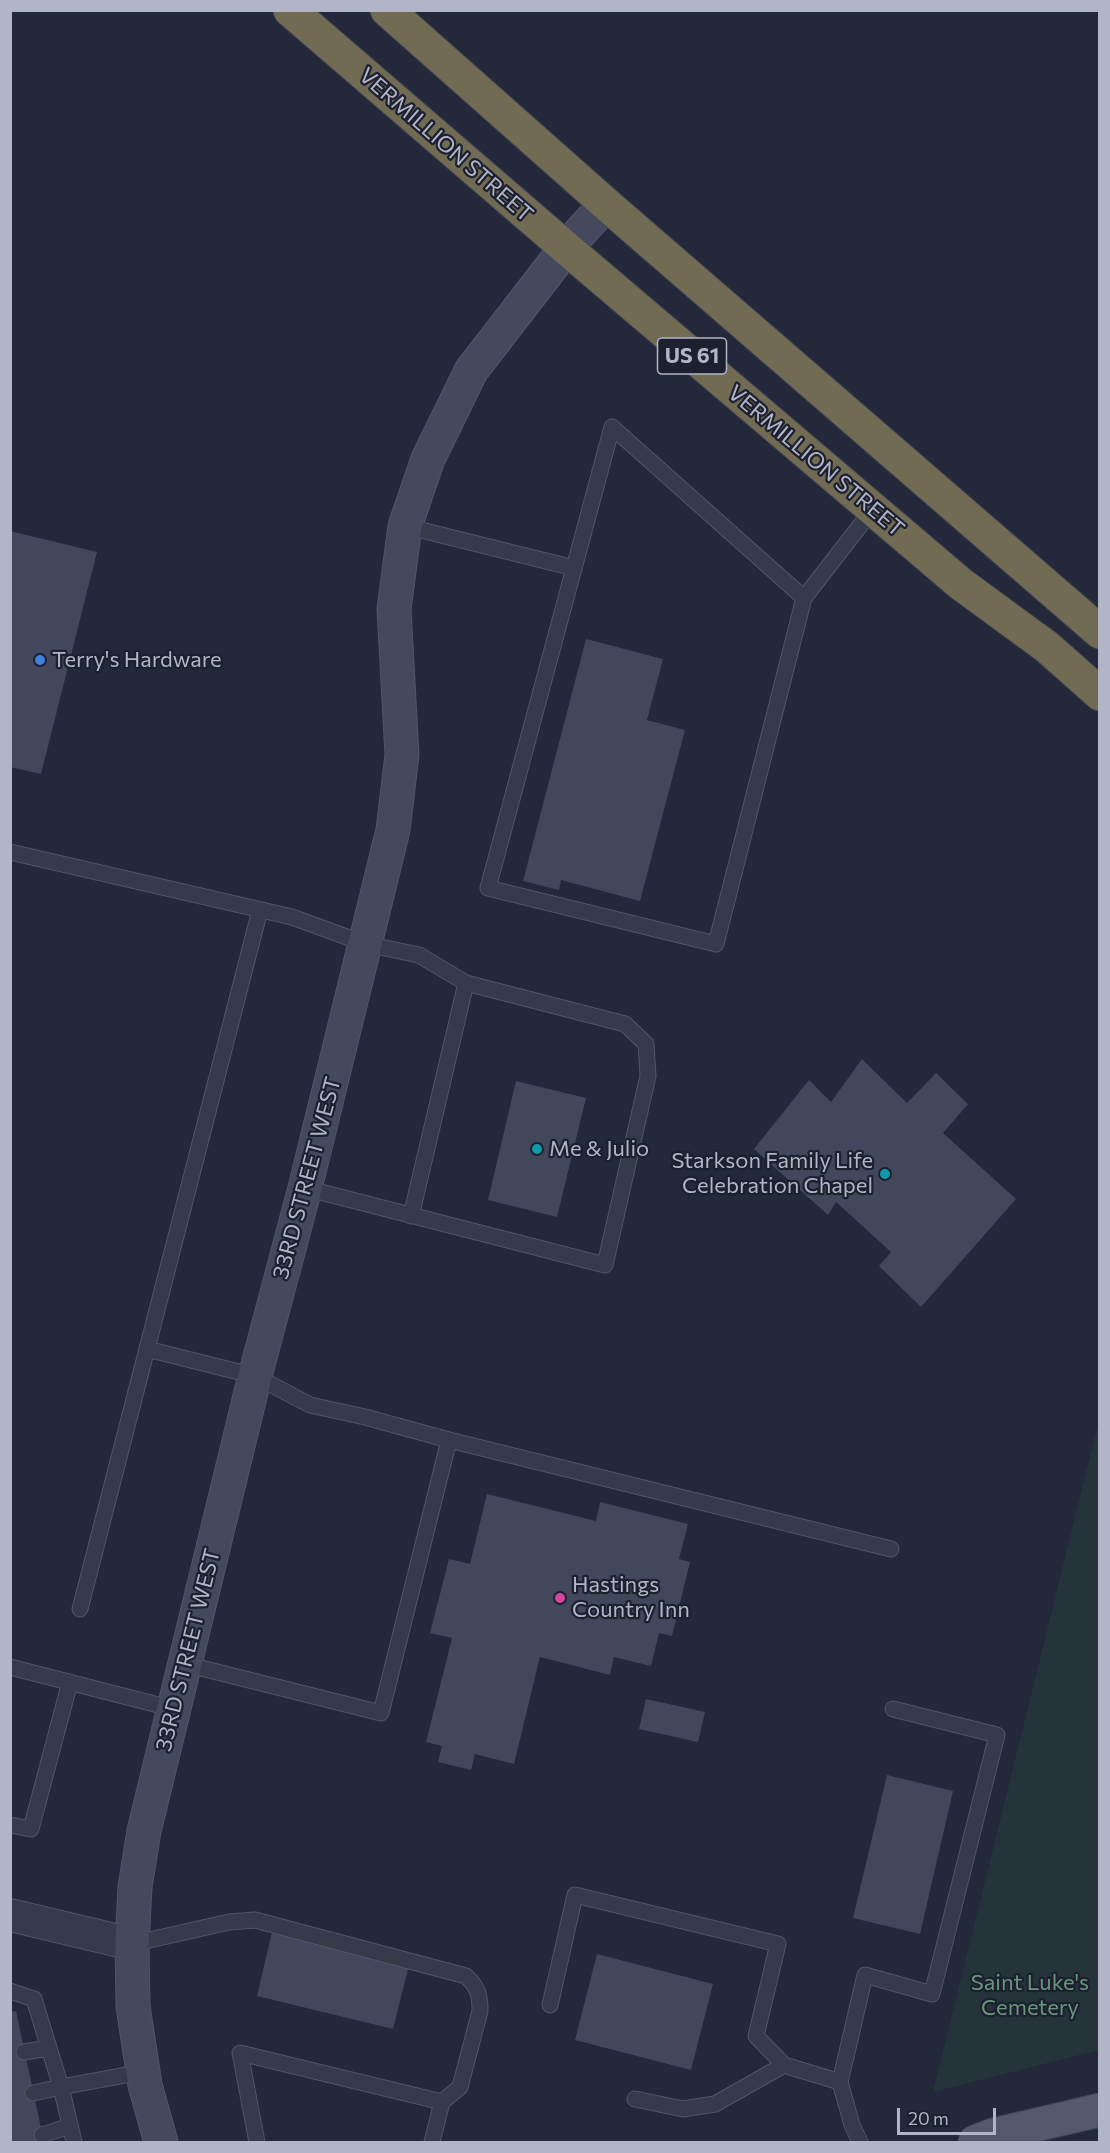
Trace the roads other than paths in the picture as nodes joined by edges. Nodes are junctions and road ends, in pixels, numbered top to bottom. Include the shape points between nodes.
1 (290, 10) edge
2 (387, 10) edge
3 (606, 204) junction
4 (566, 248) junction
5 (873, 509) junction
6 (405, 526) junction
7 (574, 568) junction
8 (804, 598) junction
9 (1100, 632) edge
10 (1100, 694) edge
11 (10, 852) edge
12 (260, 910) junction
13 (366, 944) junction
14 (466, 983) junction
15 (305, 1188) junction
16 (411, 1216) junction
17 (147, 1349) junction
18 (255, 1376) junction
19 (449, 1440) junction
20 (891, 1549) dead end
21 (80, 1609) dead end
22 (185, 1664) junction
23 (10, 1667) edge
24 (70, 1682) junction
25 (174, 1709) junction
26 (893, 1709) dead end
27 (10, 1825) edge
28 (10, 1915) edge
29 (132, 1944) junction
30 (10, 1990) edge
31 (550, 2005) dead end
32 (49, 2048) junction
33 (24, 2052) dead end
34 (784, 2065) junction
35 (142, 2072) junction
36 (840, 2082) junction
37 (61, 2087) junction
38 (33, 2093) dead end
39 (635, 2099) dead end
40 (442, 2102) junction
41 (1100, 2109) edge
42 (70, 2126) junction
43 (1100, 2128) edge
44 (42, 2135) dead end
45 (74, 2142) edge
46 (161, 2142) edge
47 (257, 2142) edge
48 (432, 2142) edge
49 (860, 2142) edge
50 (975, 2142) edge
51 (1045, 2142) edge

1 - 4 highway, VERMILLION STREET / US 61
2 - 3 highway, US 61
3 - 4 street, 33RD STREET WEST
3 - 9 highway, US 61
4 - 5 highway, VERMILLION STREET / US 61
4 - 6 street, 33RD STREET WEST via 471,371 428,459
5 - 8 lane
5 - 10 highway, VERMILLION STREET / US 61
6 - 7 lane
6 - 13 street, 33RD STREET WEST via 394,609 402,755 393,830
7 - 8 lane via 612,427
7 - 8 lane via 488,888 716,944
11 - 12 lane
12 - 13 lane via 292,917
12 - 17 lane
13 - 14 lane via 418,955
13 - 15 street, 33RD STREET WEST
14 - 16 lane
14 - 16 lane via 624,1024 645,1044 648,1076 605,1264
15 - 16 lane
15 - 18 street, 33RD STREET WEST
17 - 18 lane
17 - 21 lane
18 - 19 lane via 310,1405
18 - 22 street, 33RD STREET WEST
19 - 20 lane
19 - 22 lane via 381,1713
22 - 25 street, 33RD STREET WEST
23 - 24 lane
24 - 25 lane
24 - 27 lane via 31,1829
25 - 29 street, 33RD STREET WEST via 144,1831 135,1887
26 - 36 lane via 997,1735 932,1994 865,1975
28 - 29 street
29 - 35 street, 33RD STREET WEST via 133,2006
29 - 40 lane via 255,1920 466,1976 476,1985 480,2011 460,2087
30 - 32 lane via 34,1999
31 - 34 lane via 575,1895 778,1944 756,2036
32 - 33 lane
32 - 37 lane
34 - 36 lane
34 - 39 lane via 715,2104 683,2109
35 - 37 lane
35 - 46 street, 33RD STREET WEST
36 - 49 lane
37 - 38 lane
37 - 42 lane
40 - 47 lane via 240,2053
40 - 48 lane
41 - 50 main road
42 - 44 lane
42 - 45 lane
43 - 51 main road

